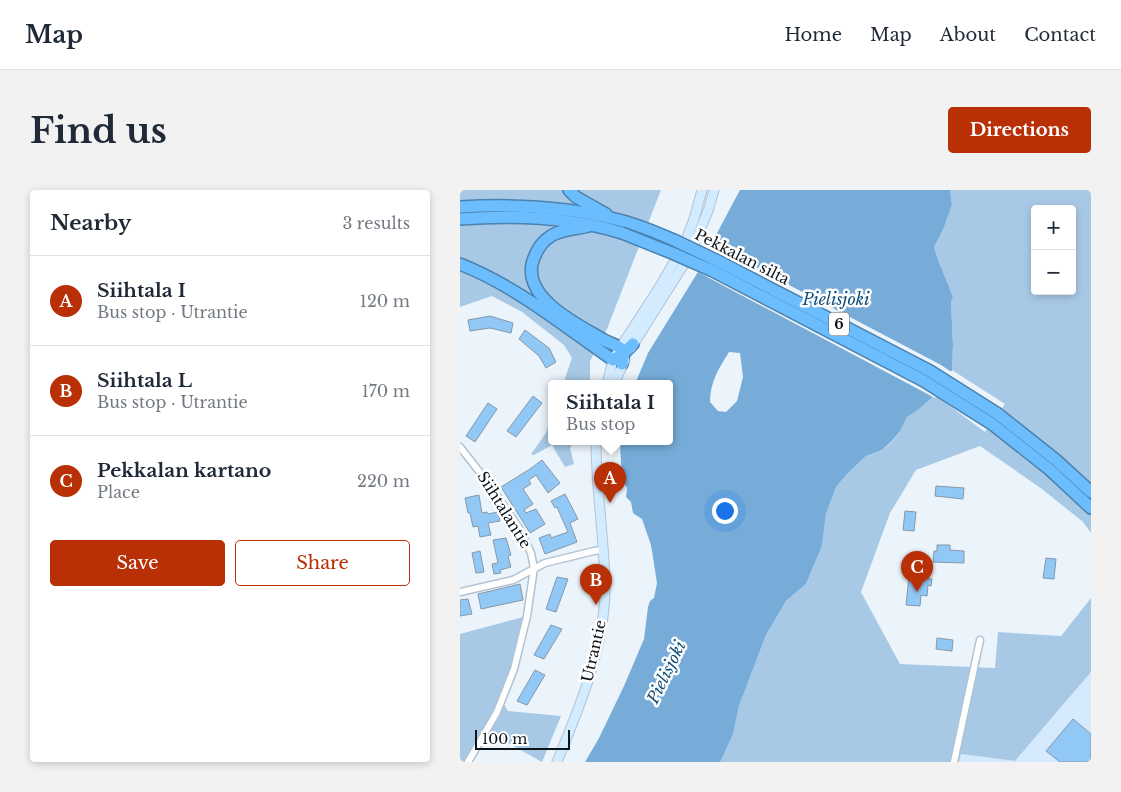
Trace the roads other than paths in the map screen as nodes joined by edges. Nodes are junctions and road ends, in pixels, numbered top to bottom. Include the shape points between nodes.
1 (569, 190) edge
2 (702, 190) edge
3 (714, 190) edge
4 (460, 207) edge
5 (460, 219) edge
6 (591, 225) junction
7 (622, 225) junction
8 (460, 264) edge
9 (633, 344) joint
10 (620, 357) junction
11 (609, 380) edge
12 (615, 380) edge
13 (995, 419) junction
14 (596, 445) edge
15 (601, 445) edge
16 (460, 446) edge
17 (596, 476) junction
18 (1091, 492) edge
19 (1091, 508) edge
20 (603, 550) junction
21 (534, 568) junction
22 (460, 592) edge
23 (980, 640) dead end
24 (468, 762) edge
25 (557, 762) edge
26 (954, 762) edge

1 - 7 highway
2 - 10 main road via 680,252
3 - 9 main road via 689,256
4 - 7 highway, 6 via 538,207
5 - 6 highway, 6 via 535,218
6 - 7 highway, 6
6 - 10 highway via 550,236 536,252 532,278 542,297 608,343
7 - 13 highway, Pekkalan silta / 6, bridge via 651,230 718,261 930,371
8 - 10 highway via 501,284
9 - 10 highway
10 - 11 main road
10 - 12 main road
13 - 18 highway, 6 via 1056,460
13 - 19 highway, 6
14 - 17 main road, Utrantie
15 - 17 main road, Utrantie
16 - 21 street, Siihtalantie via 519,528
17 - 20 main road, Utrantie
20 - 21 street, Siihtalantie
20 - 25 main road, Utrantie via 605,591 597,643 577,714
21 - 22 street via 513,580
21 - 24 street via 514,669 497,712
23 - 26 street

